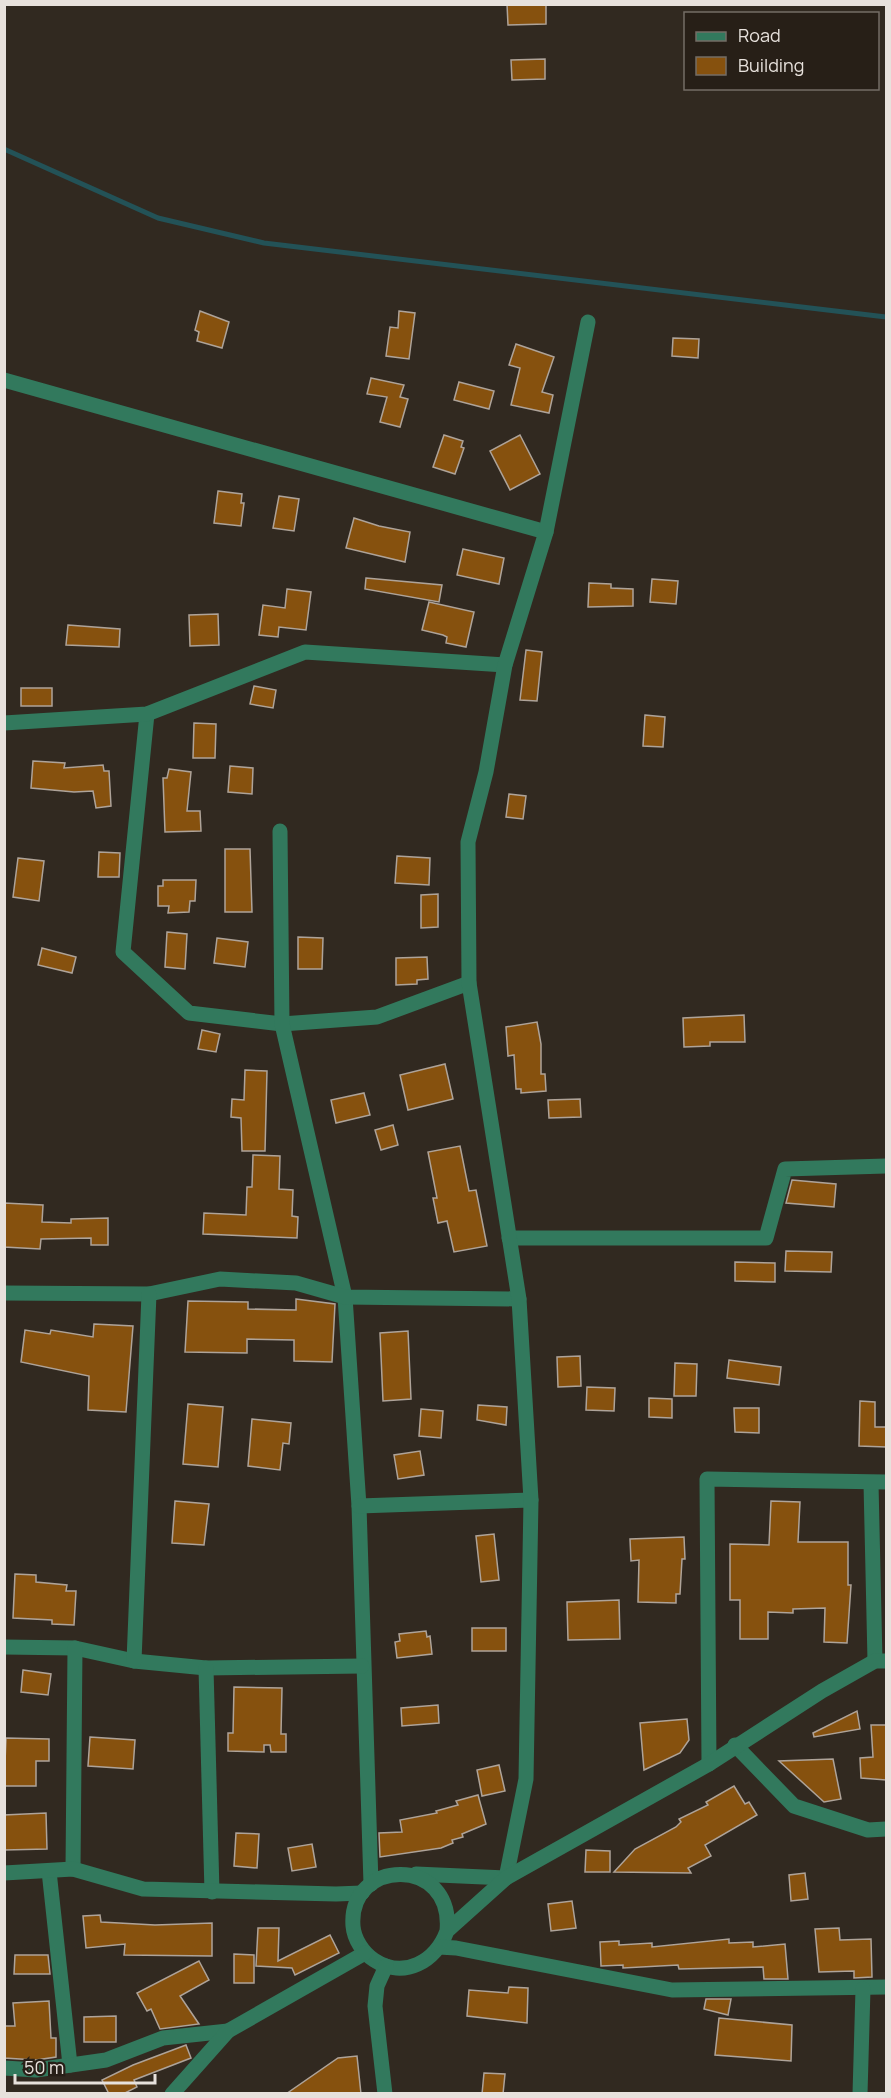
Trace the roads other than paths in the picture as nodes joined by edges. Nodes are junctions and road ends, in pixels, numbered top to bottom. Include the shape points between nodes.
1 (588, 322) dead end
2 (4, 380) edge
3 (546, 532) junction
4 (504, 664) junction
5 (147, 714) junction
6 (4, 723) edge
7 (280, 831) dead end
8 (469, 983) junction
9 (282, 1024) junction
10 (886, 1166) edge
11 (509, 1238) junction
12 (4, 1293) edge
13 (149, 1294) junction
14 (345, 1297) junction
15 (519, 1299) junction
16 (879, 1483) edge
17 (531, 1500) junction
18 (359, 1506) junction
19 (4, 1647) edge
20 (75, 1648) junction
21 (134, 1661) junction
22 (881, 1661) edge
23 (362, 1666) junction
24 (206, 1668) junction
25 (735, 1745) junction
26 (709, 1764) junction
27 (886, 1829) edge
28 (73, 1869) junction
29 (49, 1871) junction
30 (4, 1872) edge
31 (408, 1874) junction
32 (506, 1878) junction
33 (367, 1888) junction
34 (212, 1892) junction
35 (447, 1931) junction
36 (439, 1947) junction
37 (365, 1953) junction
38 (387, 1966) junction
39 (886, 1987) edge
40 (863, 1989) junction
41 (228, 2031) junction
42 (70, 2065) junction
43 (4, 2068) edge
44 (172, 2094) edge
45 (385, 2094) edge
46 (860, 2094) edge

1 - 3 street
2 - 3 street
3 - 4 street
4 - 5 street via 305,652
4 - 8 street via 486,772 468,843
5 - 6 street
5 - 9 street via 123,952 189,1013
7 - 9 street
8 - 9 street via 377,1017
8 - 11 street
9 - 14 street
10 - 11 street via 785,1169 766,1238
11 - 15 street
12 - 13 street
13 - 14 street via 220,1279 296,1283
13 - 21 street
14 - 15 street
14 - 18 street
15 - 17 street
16 - 22 street
16 - 26 street via 707,1479
17 - 18 street
17 - 32 street via 526,1779
18 - 23 street
19 - 20 street
20 - 21 street
20 - 28 street
21 - 24 street
22 - 25 street
23 - 24 street
23 - 33 street
24 - 34 street
25 - 26 street
25 - 27 street via 794,1806 868,1830
26 - 32 street
28 - 29 street
28 - 34 street via 143,1889
29 - 30 street
29 - 42 street
31 - 32 street
31 - 33 street via 382,1877
31 - 35 street via 440,1894 447,1912
32 - 35 street
33 - 34 street
33 - 37 street via 356,1904 353,1923
35 - 36 street
36 - 38 street via 424,1962 412,1967
36 - 40 street via 672,1989
37 - 38 street
37 - 41 street
38 - 45 street via 377,1986 375,2006
39 - 40 street
40 - 46 street
41 - 42 street via 163,2038 106,2060
41 - 44 street
42 - 43 street via 36,2070

